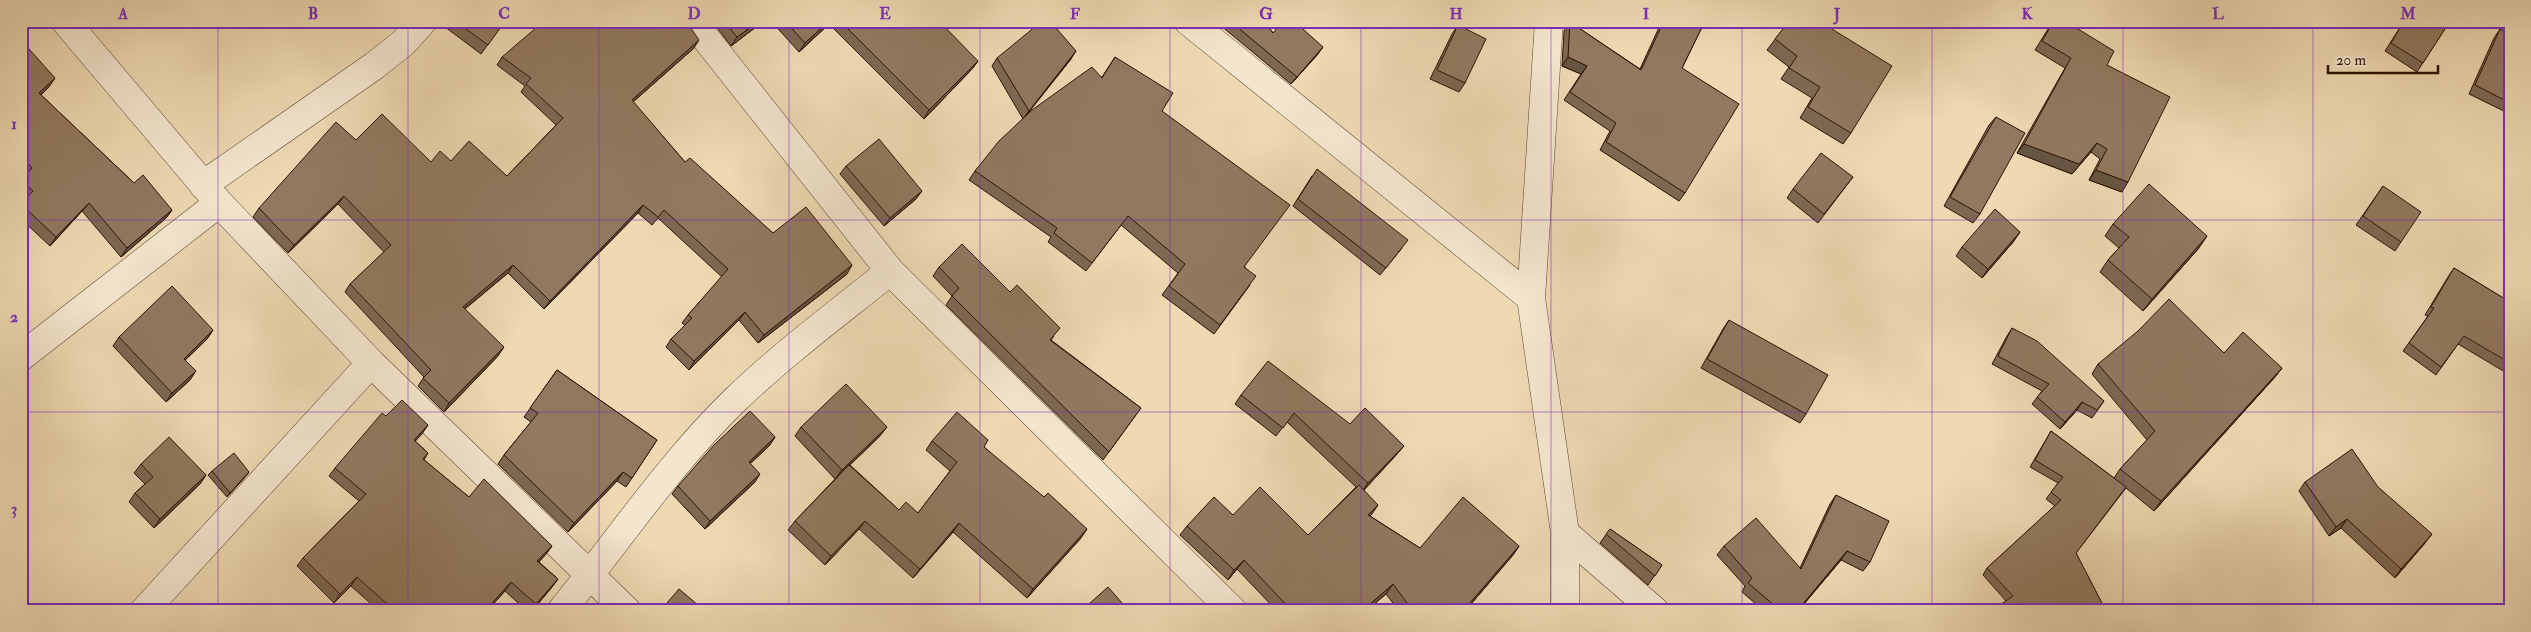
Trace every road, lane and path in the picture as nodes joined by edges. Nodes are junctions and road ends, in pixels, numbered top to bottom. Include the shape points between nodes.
1 (65, 21) edge
2 (423, 21) edge
3 (692, 21) edge
4 (1188, 21) edge
5 (1549, 21) edge
6 (211, 194) junction
7 (890, 271) junction
8 (1531, 298) junction
9 (21, 357) edge
10 (371, 363) junction
11 (1565, 533) junction
12 (589, 576) junction
13 (144, 611) edge
14 (561, 611) edge
15 (627, 611) edge
16 (1233, 611) edge
17 (1564, 611) edge
18 (1655, 611) edge

1 - 6 street
2 - 6 street via 403,43
3 - 7 street
4 - 8 street
5 - 8 street
6 - 9 street
6 - 10 street
7 - 12 street via 735,400 684,455
7 - 16 street
8 - 11 street
10 - 12 street
10 - 13 street
11 - 17 street
11 - 18 street
12 - 14 street
12 - 15 street

